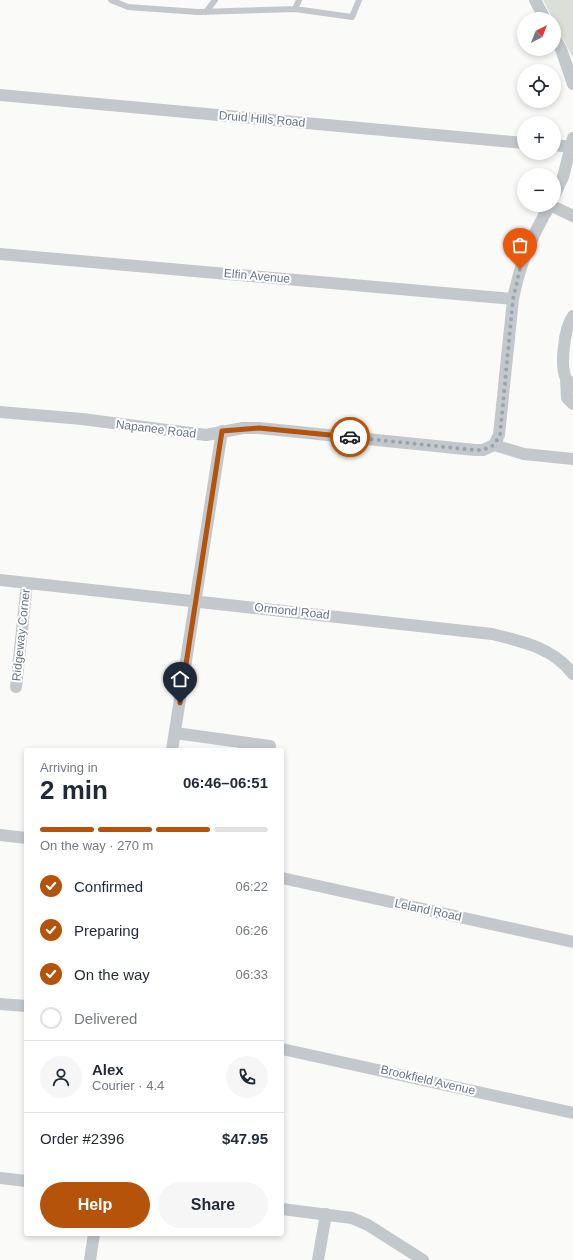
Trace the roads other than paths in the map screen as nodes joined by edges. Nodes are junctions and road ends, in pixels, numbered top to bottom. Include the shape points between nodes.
1 (110, 0) edge
2 (215, 0) edge
3 (299, 0) edge
4 (359, 0) edge
5 (535, 0) edge
6 (295, 9) junction
7 (206, 12) junction
8 (541, 12) edge
9 (561, 49) edge
10 (573, 84) edge
11 (0, 95) edge
12 (517, 142) edge
13 (572, 142) edge
14 (561, 144) edge
15 (561, 181) edge
16 (561, 210) edge
17 (546, 212) edge
18 (573, 216) edge
19 (0, 254) edge
20 (513, 299) junction
21 (573, 316) edge
22 (570, 382) edge
23 (573, 404) edge
24 (0, 412) edge
25 (222, 431) junction
26 (494, 445) junction
27 (573, 459) edge
28 (0, 580) edge
29 (27, 583) junction
30 (195, 601) junction
31 (573, 674) edge
32 (16, 687) dead end
33 (175, 733) junction
34 (270, 746) dead end
35 (172, 748) edge
36 (0, 835) edge
37 (24, 838) edge
38 (284, 878) edge
39 (573, 942) edge
40 (0, 1004) edge
41 (24, 1006) edge
42 (284, 1049) edge
43 (573, 1113) edge
44 (0, 1178) edge
45 (24, 1181) edge
46 (284, 1208) edge
47 (326, 1214) junction
48 (94, 1236) edge
49 (90, 1260) edge
50 (318, 1260) edge
51 (423, 1260) edge

1 - 7 lane via 128,7
2 - 7 lane
3 - 6 lane
4 - 6 lane via 352,17
5 - 8 street
6 - 7 lane
9 - 10 street
11 - 12 street, Druid Hills Road
13 - 14 street
13 - 15 street
16 - 18 street
17 - 20 street via 522,261
19 - 20 street, Elfin Avenue
20 - 26 street via 500,435
21 - 22 street via 566,328 564,361
22 - 23 street via 567,398
24 - 25 street, Napanee Road via 82,419 206,435
25 - 26 street, Napanee Road via 259,428 475,450 483,450
25 - 30 street
26 - 27 street via 524,454
28 - 29 street, Ormond Road
29 - 30 street, Ormond Road
29 - 32 street, Ridgeway Corner
30 - 31 street, Ormond Road via 492,634 520,640 543,650 559,659
30 - 33 street
33 - 34 street
33 - 35 street
36 - 37 street
38 - 39 street, Leland Road
40 - 41 street
42 - 43 street, Brookfield Avenue
44 - 45 street
46 - 47 street
47 - 50 street
47 - 51 street via 340,1215 362,1222
48 - 49 street

